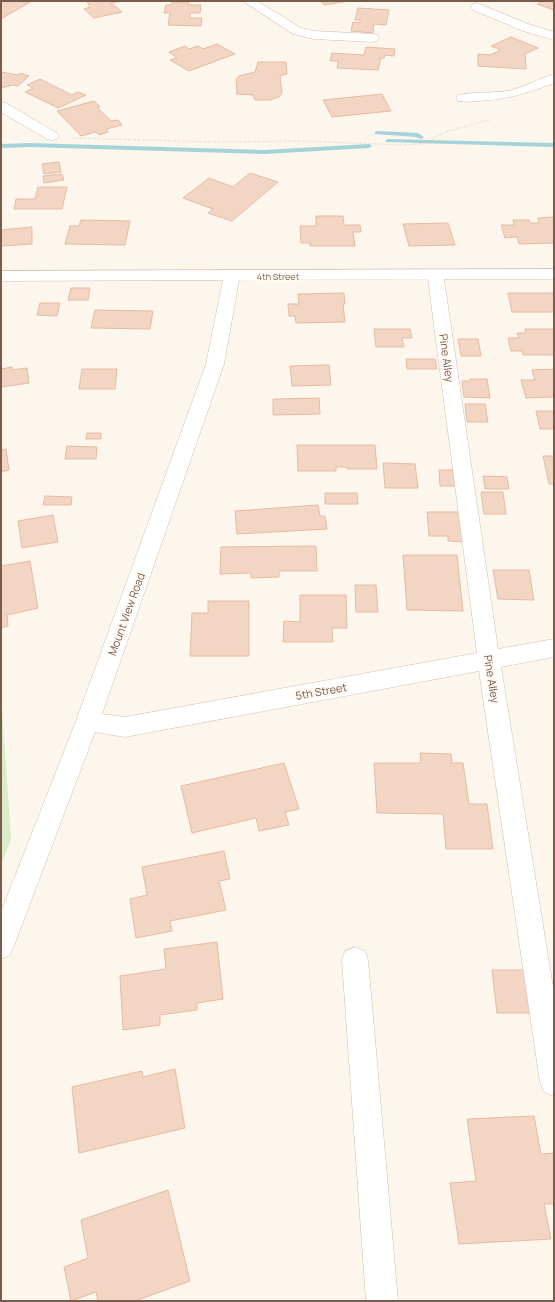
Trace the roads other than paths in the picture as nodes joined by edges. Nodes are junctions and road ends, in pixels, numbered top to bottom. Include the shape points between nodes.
1 (249, 1) edge
2 (477, 7) dead end
3 (554, 36) edge
4 (373, 38) dead end
5 (554, 78) edge
6 (463, 98) dead end
7 (1, 106) edge
8 (52, 136) road end
9 (554, 274) edge
10 (435, 275) junction
11 (1, 276) edge
12 (232, 277) junction
13 (554, 648) edge
14 (489, 661) junction
15 (88, 720) junction
16 (1, 946) edge
17 (355, 960) dead end
18 (554, 1082) edge
19 (382, 1301) edge

1 - 4 street via 297,31 314,35
2 - 3 street via 527,28
5 - 6 street via 515,93
7 - 8 street
9 - 10 street, 4th Street
10 - 12 street, 4th Street
10 - 14 street, Pine Alley
11 - 12 street, 4th Street
12 - 15 street, Mount View Road via 215,364
13 - 14 street, 5th Street
14 - 15 street, 5th Street via 125,727
14 - 18 street, Pine Alley
15 - 16 street, Mount View Road
17 - 19 street

